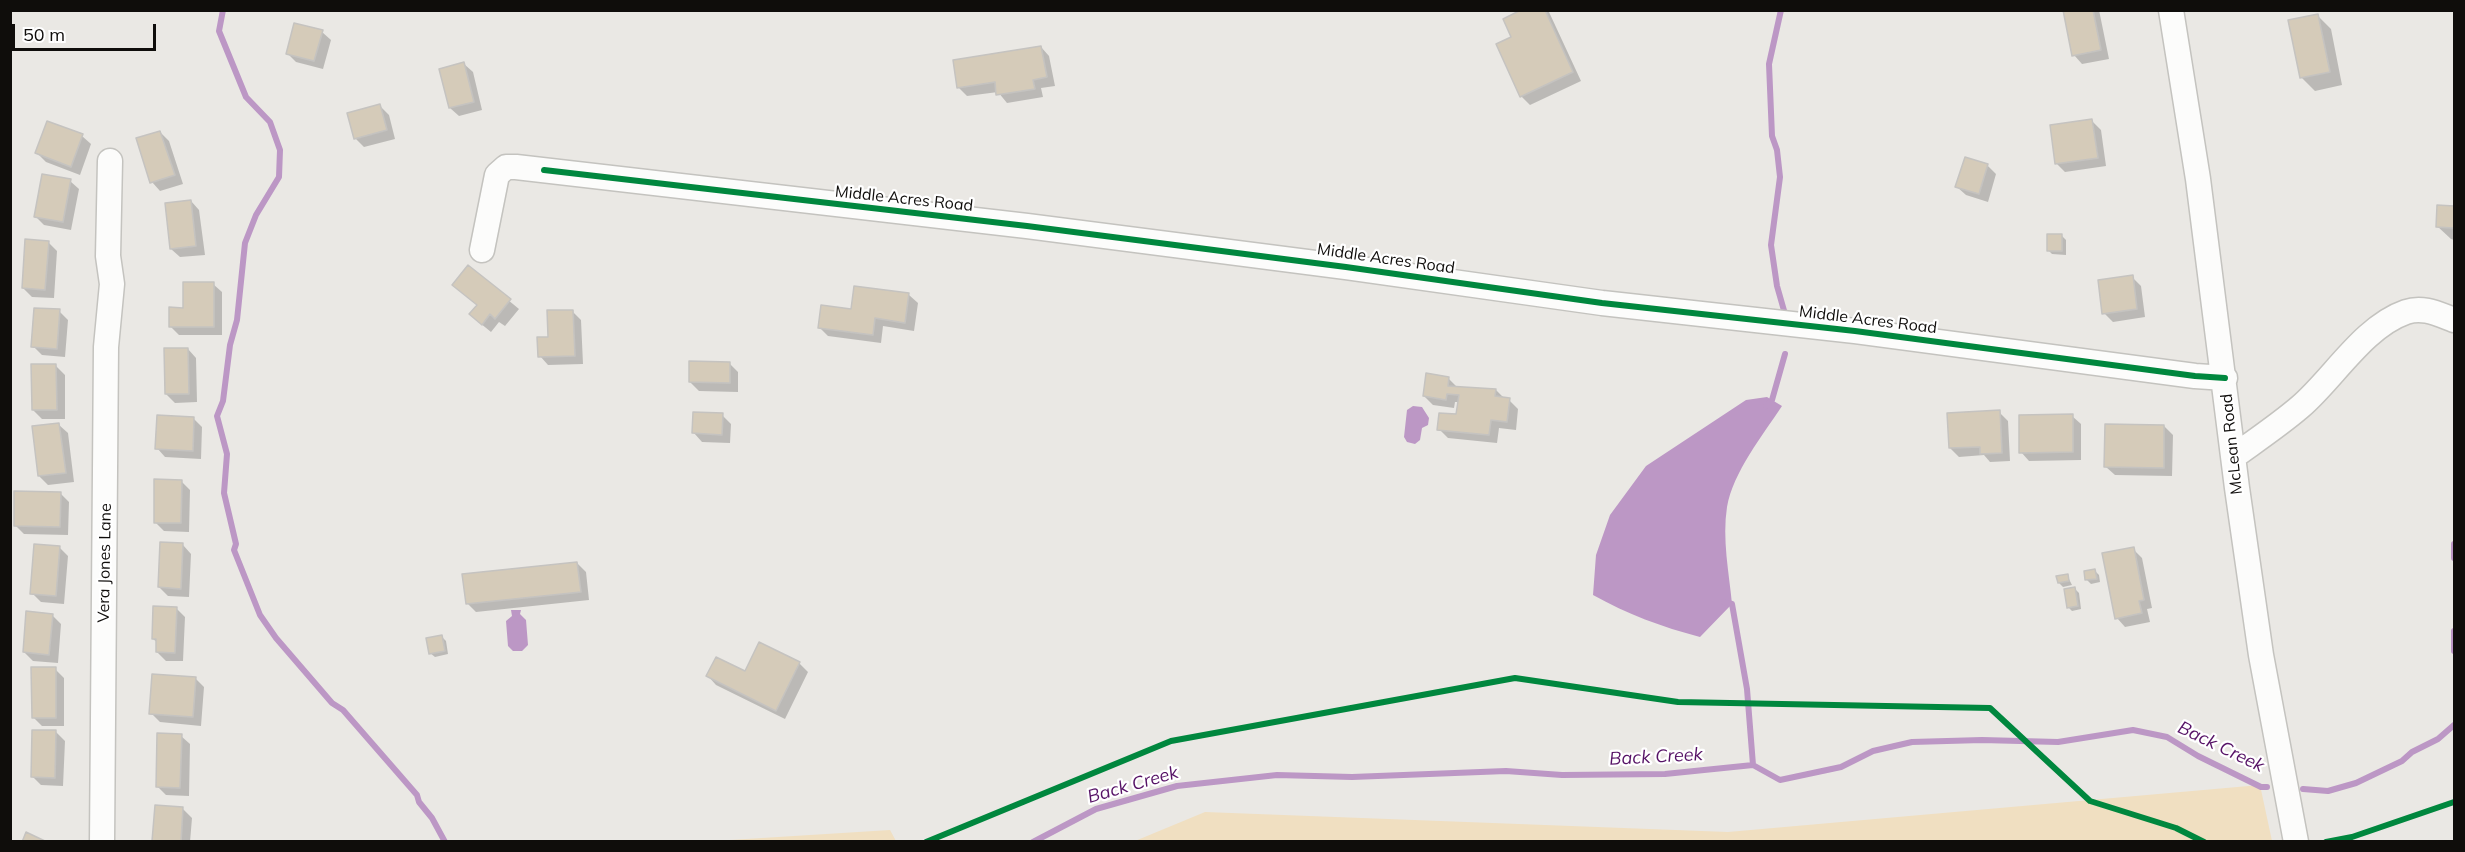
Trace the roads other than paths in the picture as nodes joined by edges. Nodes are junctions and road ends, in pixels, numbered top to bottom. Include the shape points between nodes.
1 (2170, 10) edge
2 (110, 160) dead end
3 (482, 250) dead end
4 (2454, 320) edge
5 (2225, 378) junction
6 (2233, 457) junction
7 (102, 842) edge
8 (2296, 842) edge

1 - 5 street, McLean Road via 2199,179
2 - 7 street, Vera Jones Lane via 108,256 112,284 106,347
3 - 5 street, Middle Acres Road via 497,175 506,167 1027,226 1602,303
4 - 6 street via 2426,309 2406,311 2390,320 2343,361 2301,406
5 - 6 street, McLean Road
6 - 8 street, McLean Road via 2261,655

